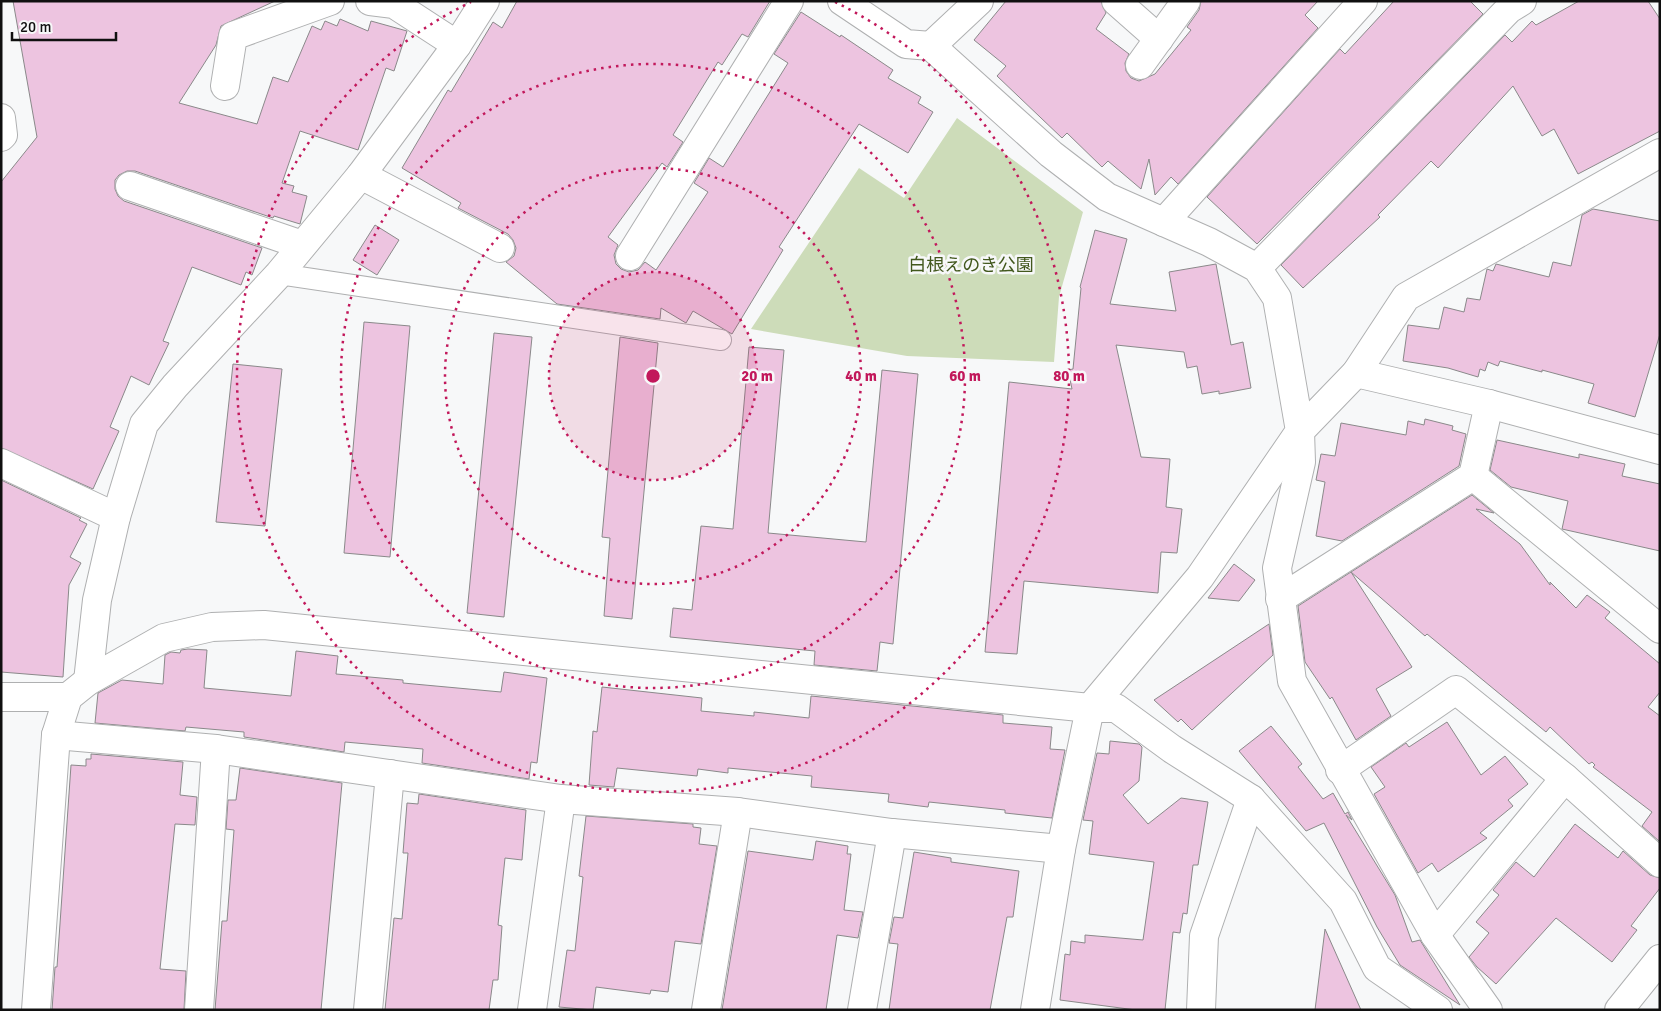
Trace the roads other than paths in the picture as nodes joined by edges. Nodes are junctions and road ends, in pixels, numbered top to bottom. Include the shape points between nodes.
1 (330, 1) edge
2 (370, 1) edge
3 (485, 1) edge
4 (789, 1) edge
5 (842, 1) edge
6 (980, 1) edge
7 (1116, 1) edge
8 (1186, 1) edge
9 (1363, 1) edge
10 (1522, 1) edge
11 (1159, 38) junction
12 (456, 45) junction
13 (931, 46) junction
14 (1140, 65) dead end
15 (225, 86) dead end
16 (1, 118) edge
17 (1, 137) edge
18 (1660, 153) edge
19 (361, 175) junction
20 (130, 186) dead end
21 (1164, 222) junction
22 (302, 244) junction
23 (500, 248) dead end
24 (630, 256) dead end
25 (1257, 268) junction
26 (279, 274) junction
27 (722, 340) dead end
28 (1356, 373) junction
29 (1489, 404) junction
30 (1300, 431) junction
31 (1659, 449) edge
32 (1, 463) edge
33 (1473, 476) junction
34 (116, 517) junction
35 (1280, 599) junction
36 (1660, 629) edge
37 (78, 689) junction
38 (1, 697) edge
39 (1090, 708) junction
40 (56, 735) junction
41 (216, 749) junction
42 (1340, 770) junction
43 (390, 774) junction
44 (1565, 778) junction
45 (562, 799) junction
46 (1251, 800) junction
47 (738, 812) junction
48 (892, 833) junction
49 (1061, 849) junction
50 (1660, 863) edge
51 (1435, 935) junction
52 (1660, 959) edge
53 (1634, 1005) edge
54 (36, 1010) edge
55 (199, 1010) edge
56 (368, 1010) edge
57 (532, 1010) edge
58 (706, 1010) edge
59 (862, 1010) edge
60 (1035, 1010) edge
61 (1202, 1010) edge
62 (1438, 1010) edge
63 (1488, 1010) edge

1 - 15 street via 232,36
2 - 12 street via 394,4
3 - 12 street
4 - 24 street
5 - 13 street via 906,44
6 - 13 street
7 - 11 street
8 - 11 street
9 - 21 street
10 - 25 street via 1509,9
11 - 14 street
12 - 19 street
13 - 21 street via 1051,154 1107,197
16 - 17 street
18 - 28 street via 1406,297
19 - 22 street
19 - 23 street
20 - 22 street
21 - 25 street
22 - 26 street
25 - 30 street via 1277,298
26 - 27 lane
26 - 34 street via 144,424
28 - 29 street
28 - 30 street
29 - 31 street
29 - 33 street
30 - 35 street via 1301,462 1277,568
30 - 39 street via 1200,577
32 - 34 street
33 - 35 street
33 - 36 street
34 - 37 street
35 - 42 street via 1292,681
37 - 38 street
37 - 39 street via 164,638 212,628 264,626
37 - 40 street
39 - 46 street via 1116,708
39 - 49 street
40 - 41 street
40 - 54 street
41 - 43 street
41 - 55 street
42 - 44 street via 1456,690
42 - 51 street
43 - 45 street
43 - 56 street
44 - 50 street
44 - 51 street
45 - 47 street
45 - 57 street
46 - 61 street via 1204,936
46 - 62 street via 1343,901 1377,968
47 - 48 street
47 - 58 street
48 - 49 street
48 - 59 street
49 - 60 street
51 - 63 street
52 - 53 street

